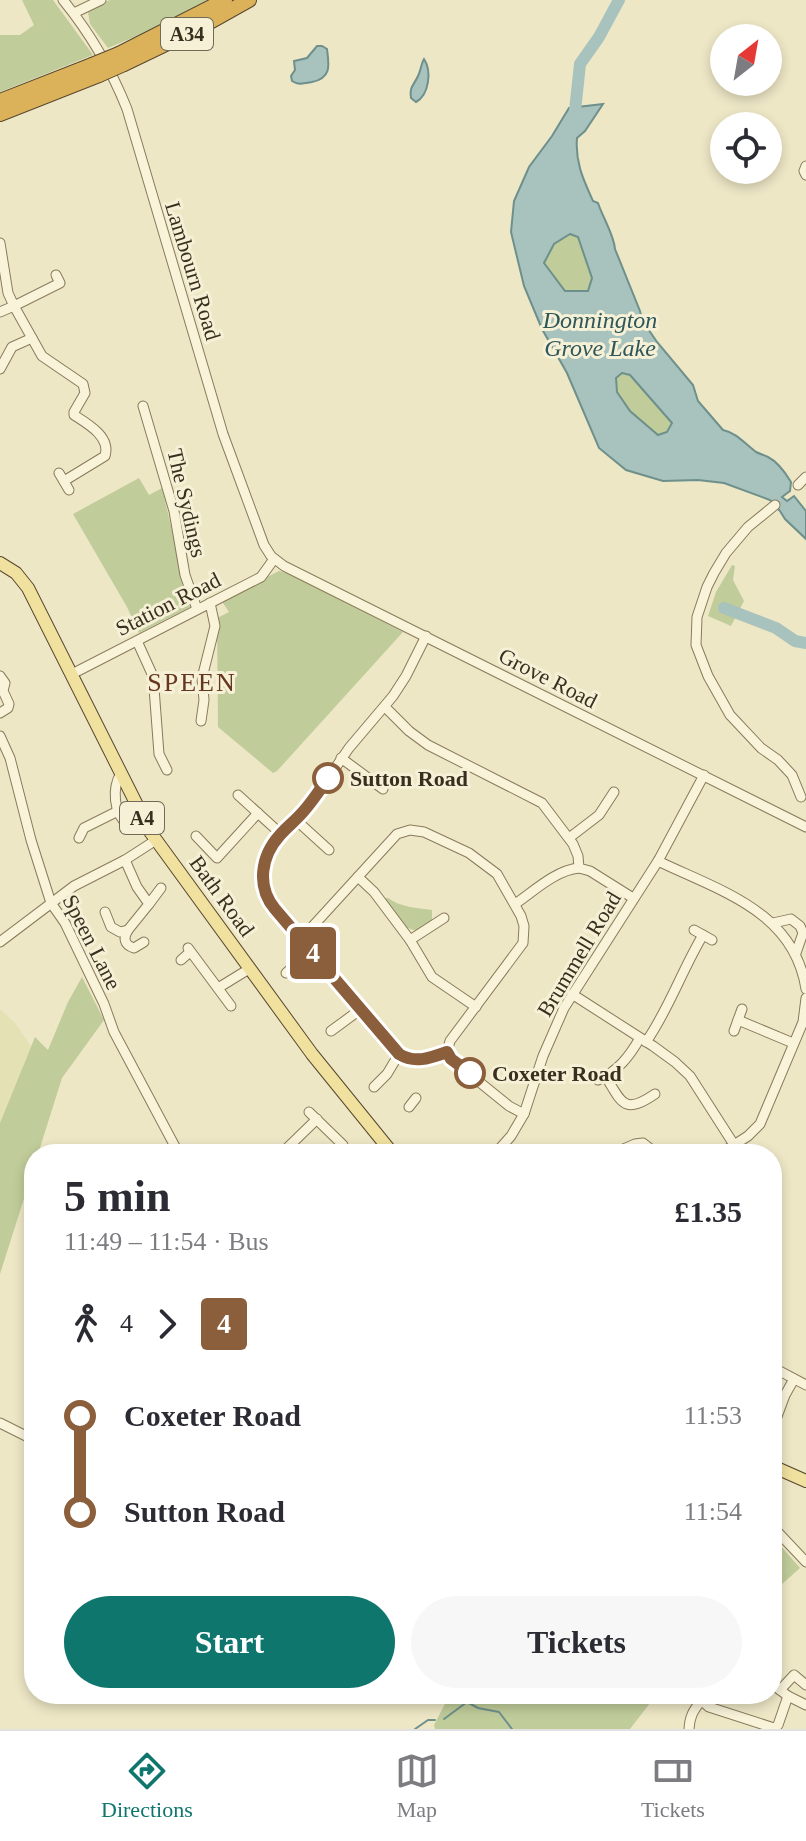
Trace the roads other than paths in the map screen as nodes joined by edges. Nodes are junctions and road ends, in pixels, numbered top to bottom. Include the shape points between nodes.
1 (63, 0) edge
2 (101, 0) edge
3 (225, 0) edge
4 (249, 0) edge
5 (74, 13) junction
6 (121, 59) junction
7 (96, 70) junction
8 (0, 101) edge
9 (0, 114) edge
10 (806, 166) edge
11 (806, 175) edge
12 (0, 243) edge
13 (1, 256) edge
14 (60, 283) dead end
15 (14, 306) junction
16 (0, 312) edge
17 (32, 338) junction
18 (0, 369) edge
19 (143, 406) dead end
20 (64, 481) dead end
21 (775, 505) dead end
22 (274, 559) junction
23 (0, 563) edge
24 (210, 603) junction
25 (197, 609) junction
26 (426, 636) junction
27 (137, 641) junction
28 (72, 674) junction
29 (0, 676) edge
30 (385, 707) junction
31 (0, 713) edge
32 (201, 721) dead end
33 (0, 736) edge
34 (341, 758) junction
35 (167, 770) dead end
36 (121, 773) junction
37 (704, 775) junction
38 (375, 788) dead end
39 (238, 795) dead end
40 (608, 796) dead end
41 (801, 797) dead end
42 (118, 811) junction
43 (258, 813) junction
44 (296, 820) junction
45 (806, 827) edge
46 (148, 828) junction
47 (281, 834) junction
48 (196, 836) dead end
49 (79, 838) dead end
50 (569, 838) junction
51 (156, 840) junction
52 (329, 850) dead end
53 (125, 860) junction
54 (658, 861) junction
55 (579, 868) junction
56 (358, 877) junction
57 (161, 888) dead end
58 (633, 898) junction
59 (51, 903) junction
60 (149, 904) junction
61 (515, 904) junction
62 (105, 912) dead end
63 (444, 918) dead end
64 (773, 923) junction
65 (128, 930) junction
66 (703, 935) dead end
67 (302, 938) junction
68 (410, 940) junction
69 (0, 942) edge
70 (144, 942) dead end
71 (311, 950) junction
72 (796, 953) junction
73 (181, 960) dead end
74 (249, 969) junction
75 (286, 973) dead end
76 (218, 988) junction
77 (806, 989) edge
78 (572, 994) junction
79 (806, 998) edge
80 (231, 1006) dead end
81 (476, 1007) junction
82 (361, 1009) junction
83 (742, 1009) dead end
84 (738, 1020) junction
85 (331, 1031) dead end
86 (734, 1031) dead end
87 (643, 1040) junction
88 (793, 1043) junction
89 (447, 1052) junction
90 (399, 1054) junction
91 (374, 1087) dead end
92 (655, 1094) dead end
93 (416, 1098) dead end
94 (409, 1107) dead end
95 (524, 1114) junction
96 (337, 1142) dead end
97 (174, 1144) edge
98 (289, 1144) edge
99 (385, 1144) edge
100 (504, 1144) edge
101 (733, 1144) edge
102 (742, 1144) edge
103 (782, 1372) edge
104 (794, 1379) junction
105 (806, 1385) edge
106 (782, 1406) edge
107 (0, 1423) edge
108 (24, 1435) edge
109 (782, 1468) edge
110 (801, 1478) edge
111 (782, 1537) edge
112 (806, 1562) edge
113 (786, 1667) dead end
114 (794, 1675) junction
115 (806, 1685) edge
116 (782, 1688) edge
117 (782, 1691) edge
118 (698, 1704) edge
119 (707, 1704) edge
120 (779, 1704) edge
121 (806, 1705) edge
122 (689, 1729) edge
123 (774, 1729) edge

1 - 5 street, Lambourn Road
2 - 5 street
3 - 6 highway, A34
4 - 6 highway, A34 via 199,28
5 - 22 street, Lambourn Road via 127,109 223,434
6 - 7 highway, A34, bridge
7 - 8 highway, A34
7 - 9 highway, A34
10 - 11 street
12 - 13 street
13 - 15 street
14 - 15 street
15 - 16 street
15 - 17 street
17 - 18 street via 12,347
17 - 20 street via 42,356 83,384 85,393 74,415 92,426 106,446 105,456
19 - 25 street, The Sydings
21 - 41 street via 748,527 714,573 697,617 696,645 730,715 792,775
22 - 24 street, Station Road via 261,577
22 - 26 street, Grove Road
23 - 28 main road, Bath Road / A4 via 25,583
24 - 25 street, Station Road
24 - 32 street via 215,626 202,678
25 - 27 street, Station Road
26 - 30 street
26 - 37 street, Grove Road
27 - 28 street, Station Road
27 - 35 street via 152,674 155,756
28 - 36 main road, Bath Road / A4
29 - 31 street via 9,704
30 - 34 street
30 - 50 street via 438,755 536,799
33 - 59 street, Speen Lane
34 - 38 street
34 - 44 street
36 - 42 street via 114,797
36 - 46 main road, Bath Road / A4
37 - 45 street, Grove Road
37 - 54 street, Brummell Road
39 - 43 street
40 - 50 street via 599,815
42 - 46 street via 126,824
42 - 49 street via 84,828
43 - 47 street
43 - 48 street via 217,858
44 - 47 street
44 - 52 street
46 - 51 main road, Bath Road / A4
47 - 67 street via 262,877 270,903
50 - 55 street
51 - 53 street
51 - 74 main road, Bath Road / A4
53 - 59 street
53 - 60 street
54 - 58 street, Brummell Road
54 - 64 street via 744,902
55 - 58 street
55 - 61 street via 568,869
56 - 61 street via 397,834 424,832 469,853 497,874
56 - 67 street
56 - 68 street
57 - 60 street
58 - 78 street, Brummell Road
59 - 69 street
59 - 97 street, Speen Lane
60 - 65 street
61 - 81 street via 524,926 523,943
62 - 65 street via 111,927
63 - 68 street
64 - 72 street
64 - 72 street via 791,919 800,926
65 - 70 street via 129,946
66 - 87 street via 667,1007
67 - 71 street
68 - 81 street via 432,977
71 - 75 street
71 - 82 street
72 - 77 street
73 - 76 street via 189,950
74 - 76 street
74 - 99 main road, Bath Road / A4
76 - 80 street
78 - 87 street
78 - 95 street, Brummell Road via 547,1043
79 - 88 street
81 - 89 street
82 - 85 street
82 - 90 street
83 - 84 street
84 - 86 street
84 - 88 street
87 - 92 street via 616,1071 602,1078 627,1105 640,1105
87 - 101 street via 690,1076
88 - 102 street via 760,1124
89 - 90 street via 420,1060
89 - 95 street
90 - 91 street
93 - 94 street
95 - 100 street, Brummell Road
96 - 98 street via 313,1116
103 - 104 street
104 - 105 street
104 - 106 street
107 - 108 street
109 - 110 main road
111 - 112 street
113 - 114 street
114 - 115 street
114 - 116 street
117 - 121 street
118 - 122 street
119 - 123 street
120 - 123 street

